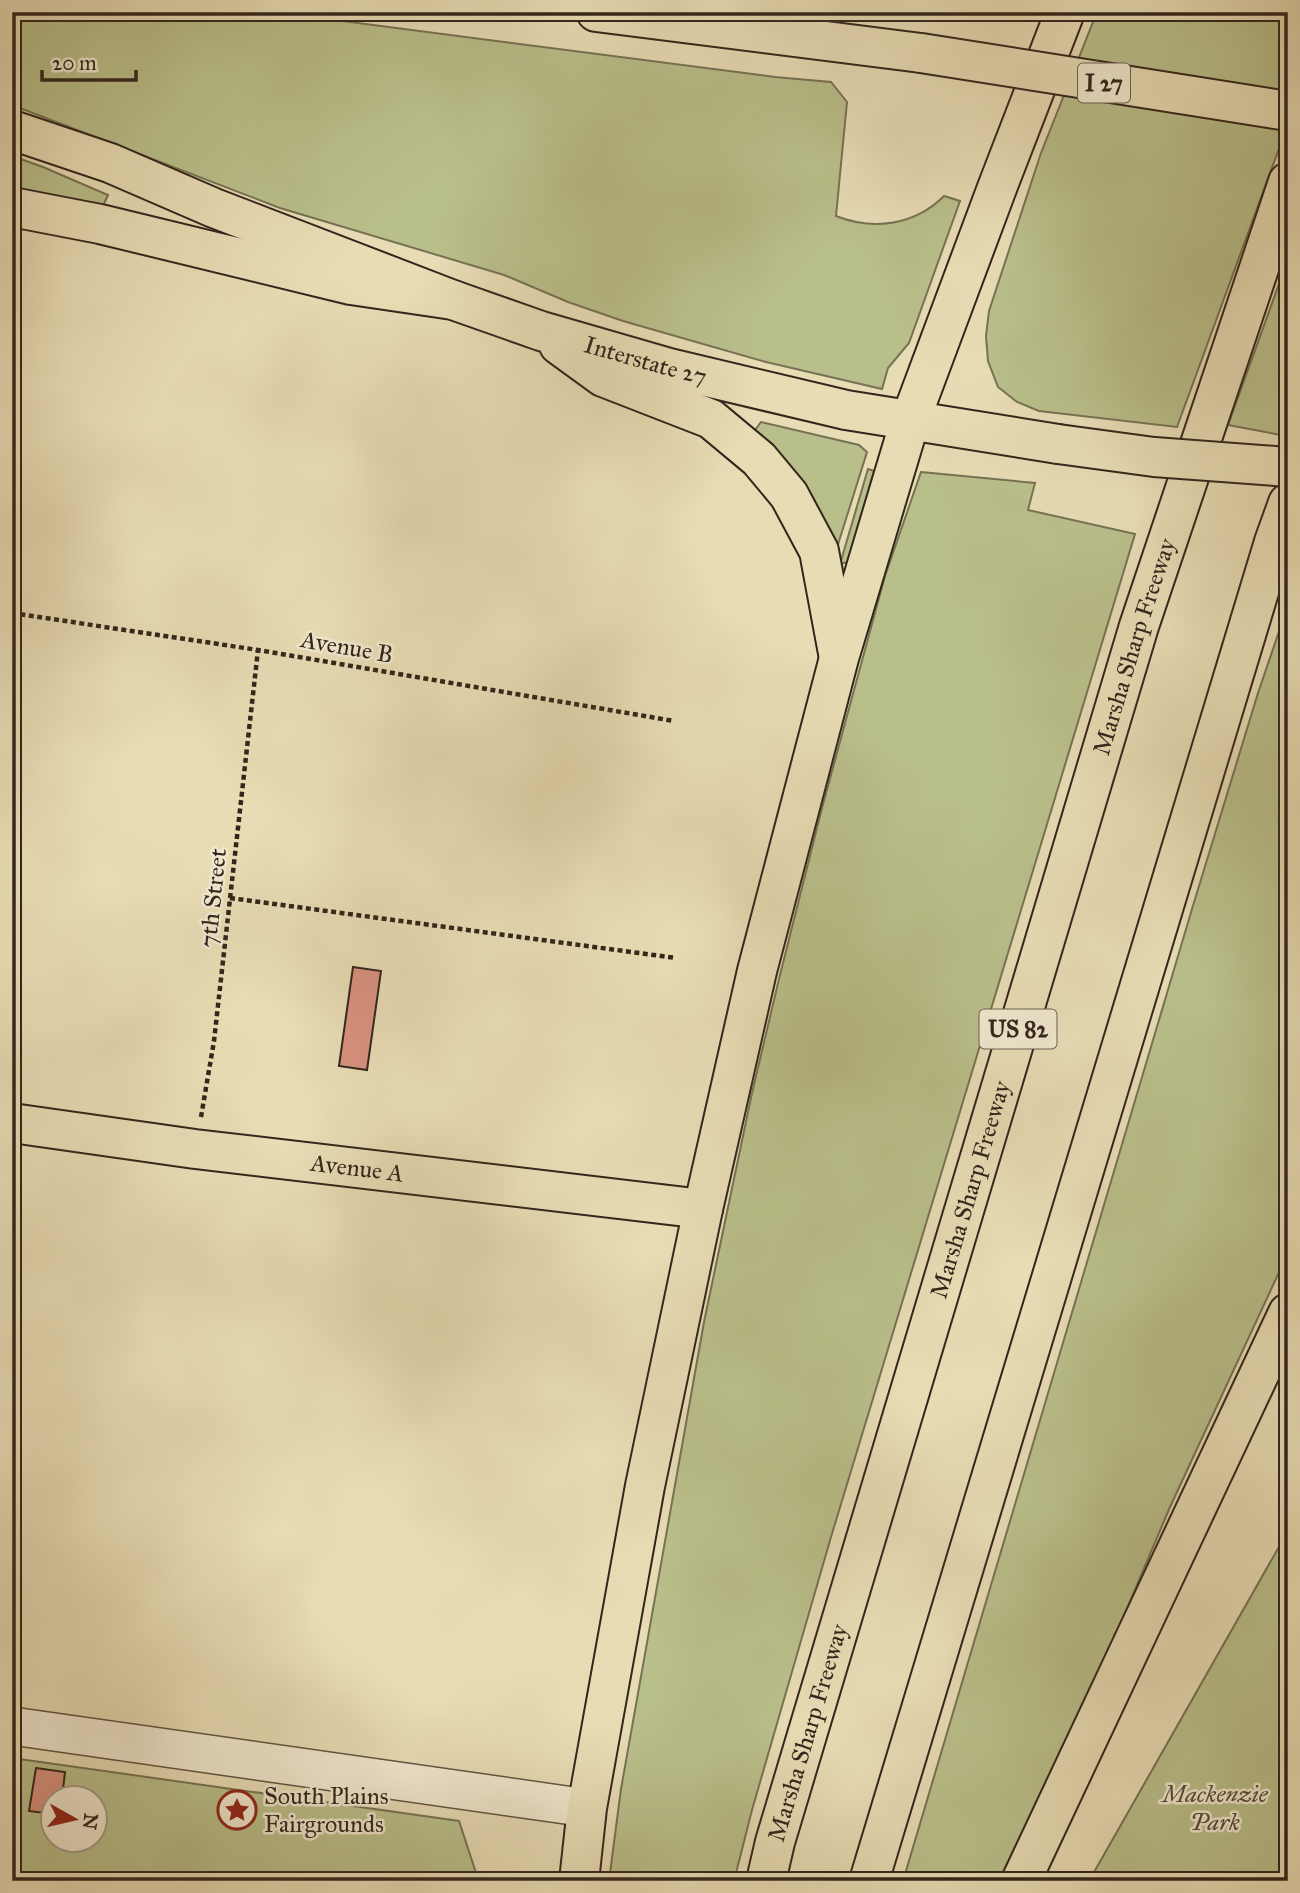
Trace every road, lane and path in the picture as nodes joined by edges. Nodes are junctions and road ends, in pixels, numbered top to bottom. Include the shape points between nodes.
1 (596, 12) edge
2 (1065, 12) edge
3 (1288, 111) edge
4 (12, 130) edge
5 (1288, 182) edge
6 (12, 207) edge
7 (453, 300) junction
8 (541, 331) junction
9 (910, 421) junction
10 (1288, 467) edge
11 (1288, 503) edge
12 (12, 613) edge
13 (258, 650) junction
14 (839, 658) junction
15 (674, 721) dead end
16 (230, 898) junction
17 (676, 958) dead end
18 (12, 1123) edge
19 (195, 1149) junction
20 (703, 1209) junction
21 (1288, 1314) edge
22 (12, 1726) edge
23 (587, 1808) junction
24 (579, 1881) edge
25 (765, 1881) edge
26 (869, 1881) edge
27 (1021, 1881) edge

1 - 3 main road, I 27, bridge via 921,53
2 - 9 main road
4 - 7 main road via 110,163
5 - 25 main road, Marsha Sharp Freeway / US 82 via 1139,626
6 - 7 main road, Interstate 27 via 351,285
7 - 8 main road, Interstate 27
8 - 9 main road, Interstate 27 via 669,368
8 - 14 main road via 603,377 711,419 759,459 789,495 819,551
9 - 10 main road, Interstate 27, bridge via 1154,457
9 - 14 main road
11 - 26 main road
12 - 13 path, Avenue B
13 - 15 path, Avenue B
13 - 16 path, 7th Street
14 - 20 main road via 757,971
16 - 17 path
16 - 19 path, 7th Street via 214,1041
18 - 19 main road, Avenue A
19 - 20 main road, Avenue A
20 - 23 main road via 645,1486
21 - 27 main road
22 - 23 lane
23 - 24 main road

